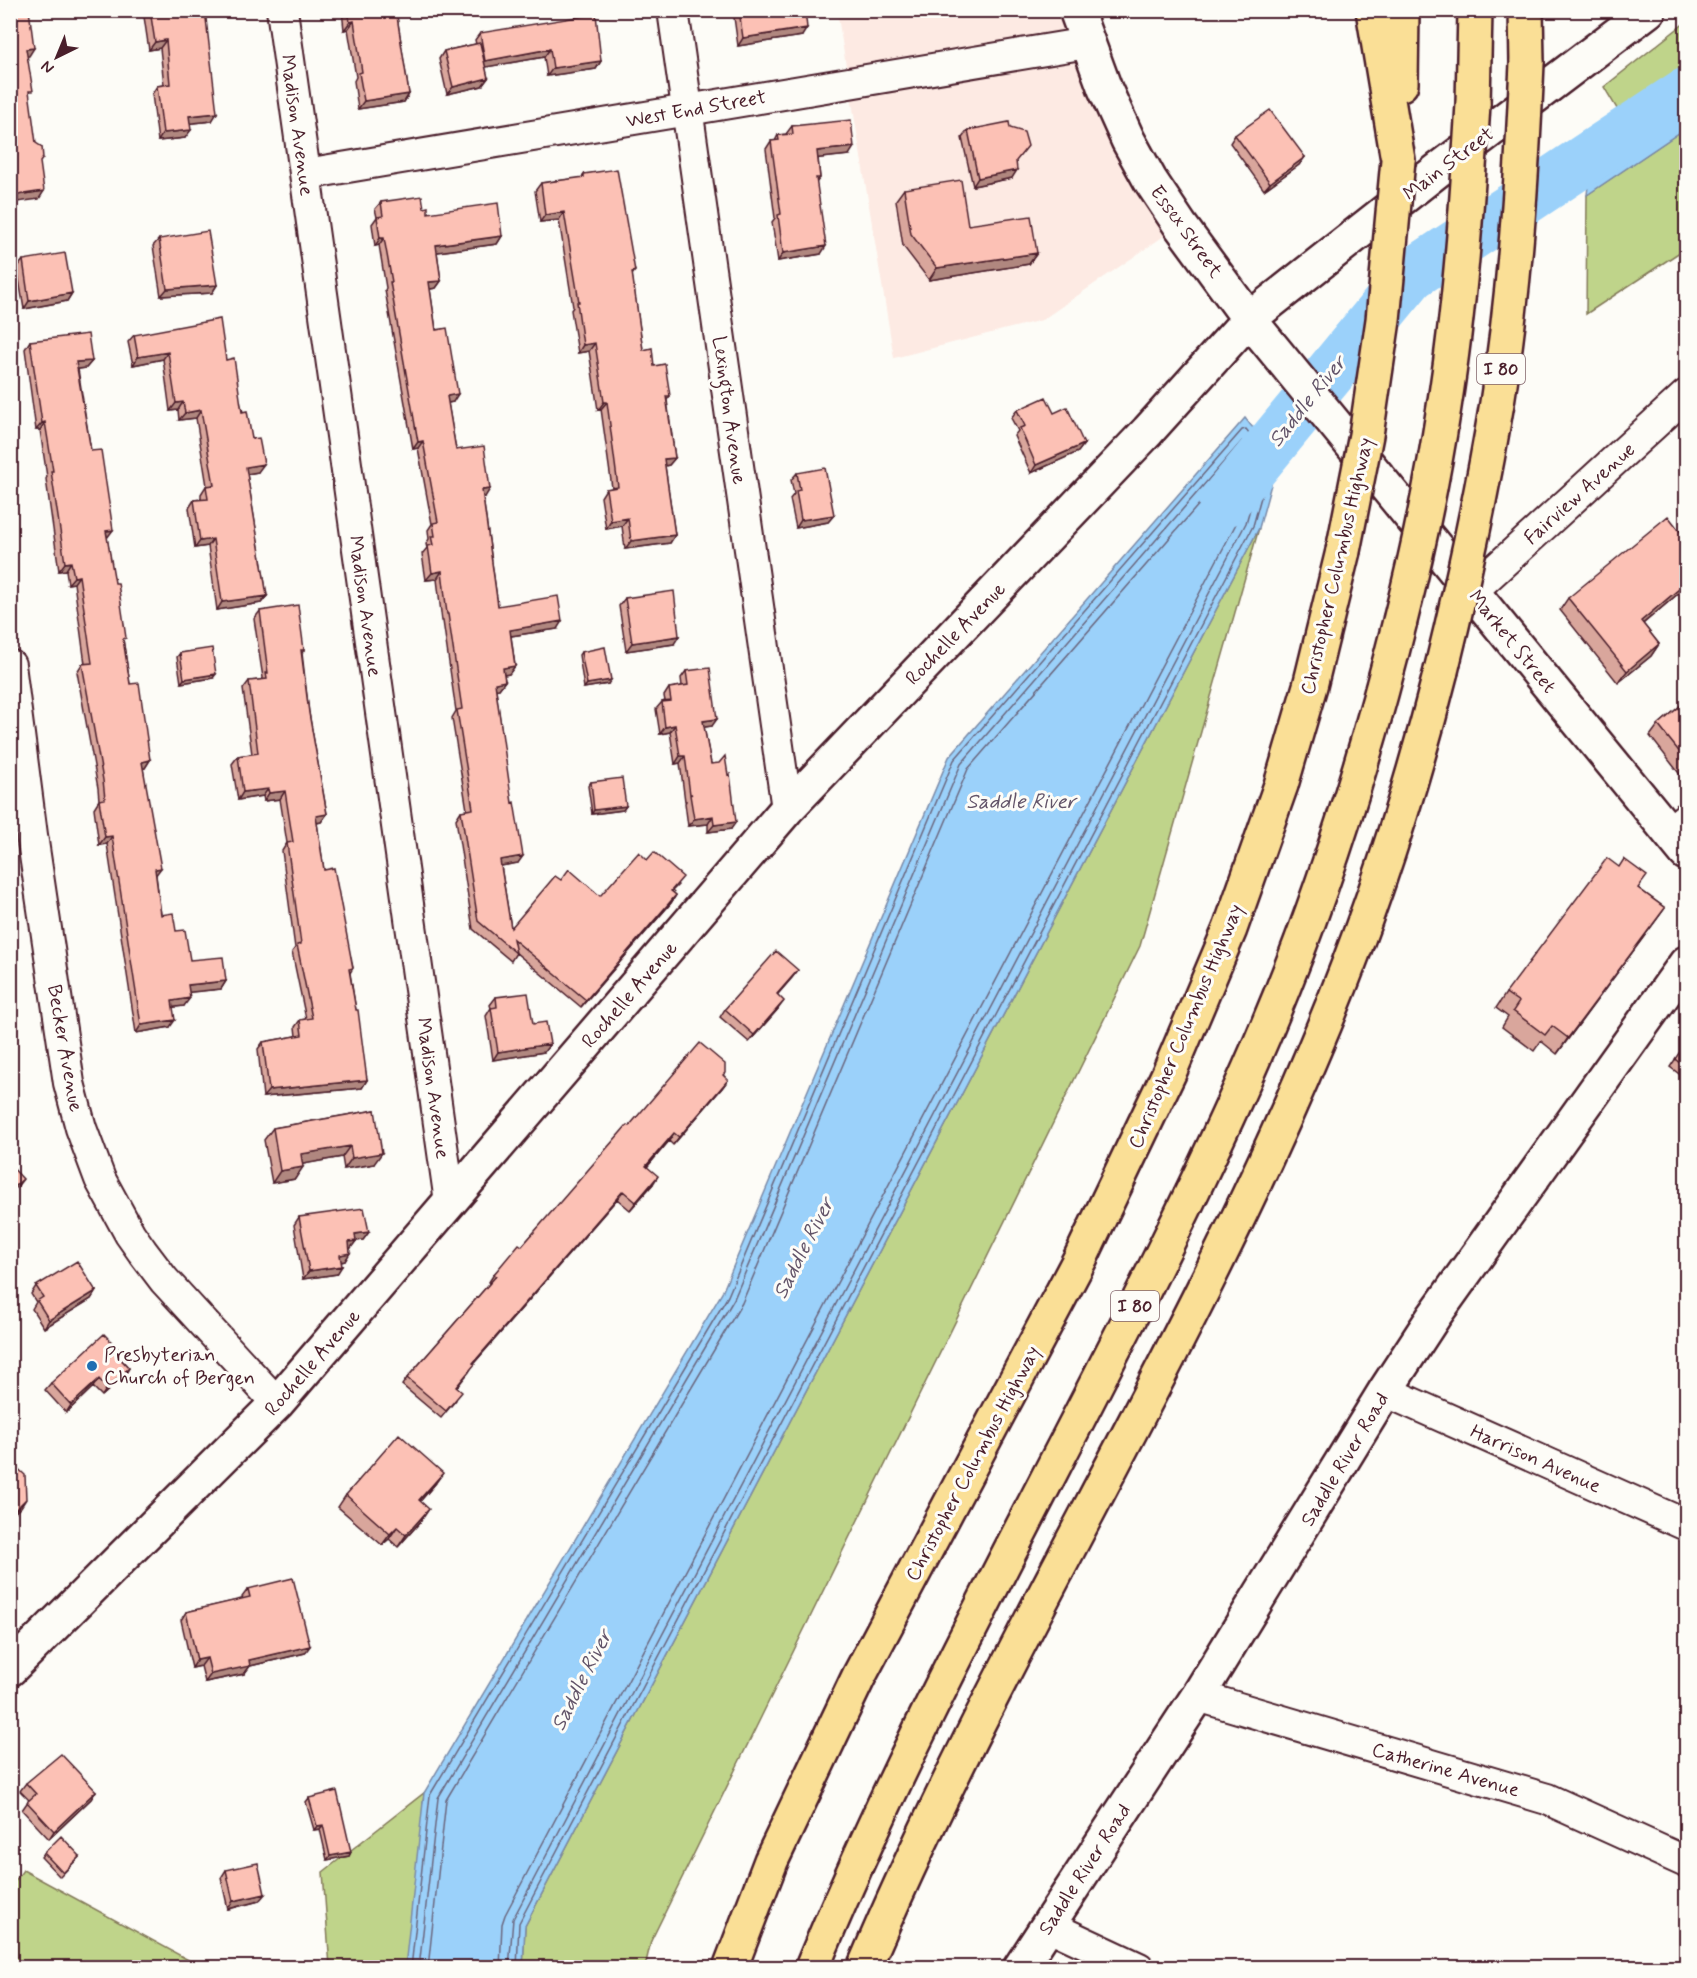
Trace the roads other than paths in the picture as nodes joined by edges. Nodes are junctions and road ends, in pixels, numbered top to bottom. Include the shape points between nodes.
1 (282, 10) edge
2 (673, 10) edge
3 (1076, 10) edge
4 (1373, 10) edge
5 (1402, 10) edge
6 (1475, 10) edge
7 (1526, 10) edge
8 (1649, 10) edge
9 (1087, 43) junction
10 (688, 110) junction
11 (1398, 160) junction
12 (306, 174) junction
13 (1249, 319) junction
14 (1686, 395) edge
15 (1339, 428) joint
16 (1472, 591) junction
17 (10, 665) edge
18 (787, 809) junction
19 (1681, 835) edge
20 (21, 844) edge
21 (1686, 963) edge
22 (450, 1202) junction
23 (1385, 1391) junction
24 (277, 1403) junction
25 (1686, 1525) edge
26 (10, 1669) edge
27 (1198, 1696) junction
28 (1686, 1862) edge
29 (1047, 1925) junction
30 (730, 1968) edge
31 (812, 1968) edge
32 (864, 1968) edge
33 (1020, 1968) edge
34 (1139, 1968) edge

1 - 12 street, Madison Avenue
2 - 10 street, Lexington Avenue
3 - 9 street, Essex Street
4 - 11 highway
5 - 11 highway, Christopher Columbus Highway
6 - 31 highway, I 80, bridge via 1468,198 1444,407 1426,510 1400,621 1342,826 1308,924 1250,1066 1163,1251 884,1800
7 - 32 highway, I 80, bridge via 1527,63 1517,233 1497,402 1479,504 1441,671 1380,882 1276,1137 928,1826
8 - 13 street, Main Street
9 - 10 street, West End Street
9 - 13 street, Essex Street via 1128,140 1150,180
10 - 12 street, West End Street
10 - 18 street, Lexington Avenue
11 - 30 highway, Christopher Columbus Highway, bridge via 1383,320 1343,550 1281,785 1230,928 1169,1073 1080,1259 859,1676 771,1861
12 - 22 street, Madison Avenue
13 - 15 street, Essex Street
13 - 18 street, Rochelle Avenue
14 - 16 street, Fairview Avenue
15 - 16 street, Market Street
16 - 19 street, Market Street
17 - 20 street, Becker Avenue
18 - 22 street, Rochelle Avenue
20 - 24 street, Becker Avenue via 69,1083 100,1179 130,1234 158,1273
21 - 23 street, Saddle River Road via 1434,1316
22 - 24 street, Rochelle Avenue
23 - 25 street, Harrison Avenue
23 - 27 street, Saddle River Road
24 - 26 street, Rochelle Avenue
27 - 28 street, Catherine Avenue via 1547,1799
27 - 29 street, Saddle River Road
29 - 33 street, Saddle River Road
29 - 34 street

